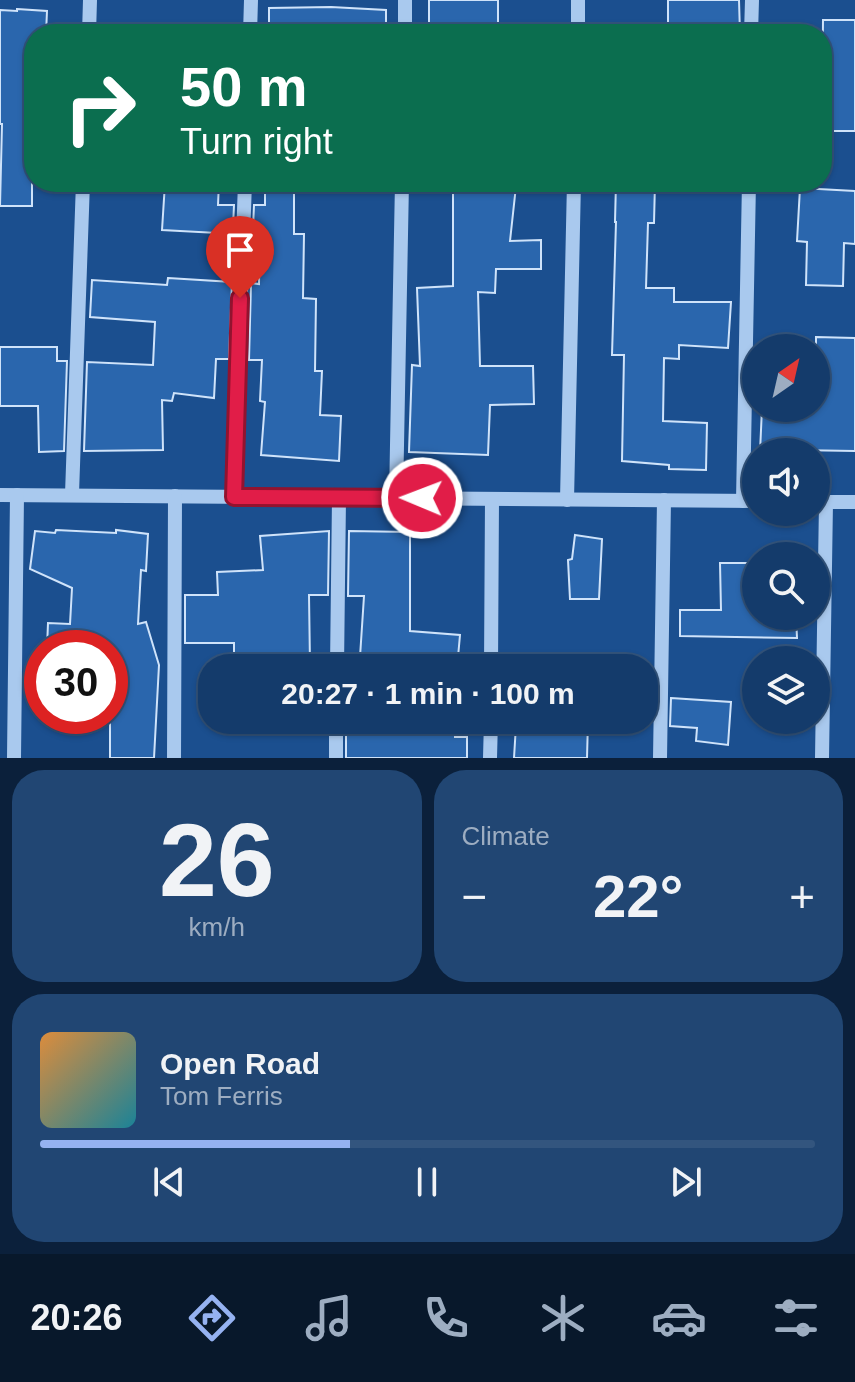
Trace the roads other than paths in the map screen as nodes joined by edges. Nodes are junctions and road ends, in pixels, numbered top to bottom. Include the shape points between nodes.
1 (90, 0) edge
2 (251, 0) edge
3 (405, 0) edge
4 (578, 0) edge
5 (752, 0) edge
6 (89, 24) edge
7 (250, 24) edge
8 (405, 24) edge
9 (578, 24) edge
10 (751, 24) edge
11 (83, 192) edge
12 (245, 192) edge
13 (402, 192) edge
14 (574, 192) edge
15 (749, 192) edge
16 (750, 438) edge
17 (72, 494) junction
18 (0, 495) edge
19 (17, 495) junction
20 (175, 496) junction
21 (234, 497) junction
22 (339, 497) junction
23 (396, 498) junction
24 (492, 499) junction
25 (567, 500) junction
26 (664, 500) junction
27 (742, 501) edge
28 (830, 502) edge
29 (855, 502) edge
30 (821, 526) edge
31 (337, 654) edge
32 (491, 654) edge
33 (336, 734) edge
34 (491, 734) edge
35 (14, 758) edge
36 (174, 758) edge
37 (336, 758) edge
38 (490, 758) edge
39 (660, 758) edge
40 (822, 758) edge

1 - 6 street
2 - 7 street
3 - 8 street
4 - 9 street
5 - 10 street
11 - 17 street
12 - 21 street
13 - 23 street
14 - 25 street
15 - 16 street
17 - 19 street
17 - 20 street
18 - 19 street
19 - 35 street
20 - 21 street
20 - 36 street
21 - 22 street
22 - 23 street
22 - 31 street
23 - 24 street
24 - 25 street
24 - 32 street
25 - 26 street
26 - 27 street
26 - 39 street
28 - 29 street
30 - 40 street
33 - 37 street
34 - 38 street

